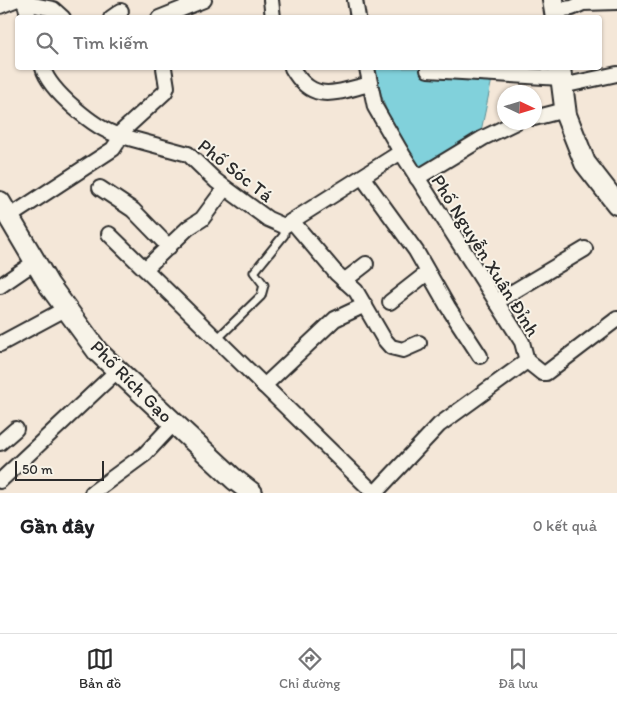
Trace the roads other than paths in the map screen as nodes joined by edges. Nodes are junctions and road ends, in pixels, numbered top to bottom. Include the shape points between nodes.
1 (202, 0) edge
2 (271, 0) edge
3 (355, 0) edge
4 (21, 1) edge
5 (617, 2) edge
6 (0, 6) edge
7 (555, 9) edge
8 (28, 15) edge
9 (60, 15) edge
10 (166, 15) edge
11 (273, 15) edge
12 (358, 15) edge
13 (43, 70) edge
14 (164, 70) edge
15 (293, 70) edge
16 (367, 70) edge
17 (428, 70) edge
18 (617, 74) edge
19 (561, 77) edge
20 (370, 84) junction
21 (565, 110) junction
22 (542, 116) edge
23 (500, 130) edge
24 (118, 135) junction
25 (400, 152) junction
26 (363, 178) junction
27 (417, 178) junction
28 (100, 188) dead end
29 (226, 188) junction
30 (615, 198) edge
31 (3, 209) edge
32 (288, 223) junction
33 (109, 234) dead end
34 (169, 246) junction
35 (585, 248) dead end
36 (35, 262) junction
37 (366, 264) dead end
38 (145, 269) junction
39 (427, 273) junction
40 (344, 281) junction
41 (0, 286) edge
42 (390, 302) dead end
43 (496, 302) junction
44 (365, 305) junction
45 (66, 308) junction
46 (617, 320) edge
47 (217, 339) junction
48 (419, 343) dead end
49 (0, 344) edge
50 (480, 356) dead end
51 (527, 361) junction
52 (118, 370) junction
53 (264, 386) junction
54 (174, 423) junction
55 (16, 429) dead end
56 (0, 443) edge
57 (0, 481) edge
58 (249, 492) edge
59 (92, 493) edge
60 (374, 493) edge

1 - 10 street
2 - 11 street
3 - 12 street
4 - 6 street
4 - 8 street
4 - 9 street via 53,9
5 - 7 street via 583,3 572,8
13 - 24 street, Phố Sóc Tá via 45,78 70,102 108,132
14 - 24 street via 165,92
15 - 20 street via 299,80 316,93 326,94
16 - 20 street, Phố Nguyễn Xuân Đỉnh
17 - 19 street
18 - 19 street
19 - 21 street
20 - 25 street, Phố Nguyễn Xuân Đỉnh via 375,107
21 - 22 street
21 - 30 street via 585,163
23 - 27 street
24 - 29 street, Phố Sóc Tá via 188,154
24 - 31 street via 113,149
25 - 26 street
25 - 27 street, Phố Nguyễn Xuân Đỉnh
26 - 32 street
26 - 39 street via 416,251
27 - 43 street, Phố Nguyễn Xuân Đỉnh
28 - 34 street via 133,210
29 - 32 street, Phố Sóc Tá via 268,219
29 - 34 street via 202,219
31 - 36 street, Phố Rích Gạo
32 - 40 street
32 - 47 lane via 284,235 254,272 264,285 261,296
33 - 38 street
34 - 38 street
35 - 43 street
36 - 41 street
36 - 45 street, Phố Rích Gạo
37 - 40 street
38 - 47 street
39 - 42 street
39 - 50 street
40 - 44 street
43 - 51 street, Phố Nguyễn Xuân Đỉnh via 522,342
44 - 48 street via 392,347 403,350
44 - 53 street via 335,319
45 - 49 street
45 - 52 street, Phố Rích Gạo via 98,352
46 - 51 street via 546,373
47 - 53 street
51 - 60 street, Phố Nguyễn Xuân Đỉnh via 439,425
52 - 54 street, Phố Rích Gạo
52 - 57 street
53 - 60 street
54 - 58 street, Phố Rích Gạo
54 - 59 street via 145,454
55 - 56 street

